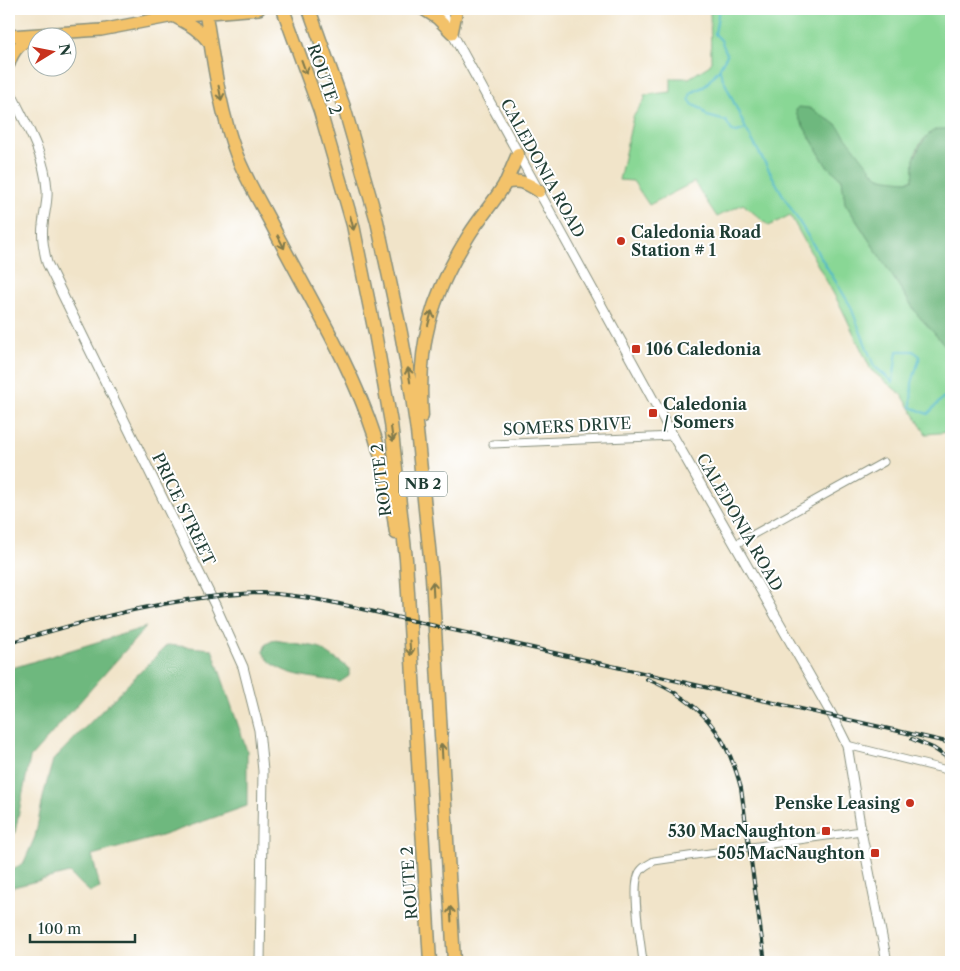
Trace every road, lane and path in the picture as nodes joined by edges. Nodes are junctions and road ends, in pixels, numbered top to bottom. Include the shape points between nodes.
1 (259, 9) edge
2 (283, 9) edge
3 (424, 9) edge
4 (441, 9) edge
5 (457, 9) edge
6 (205, 11) edge
7 (178, 13) edge
8 (310, 14) edge
9 (78, 31) edge
10 (452, 33) junction
11 (28, 35) edge
12 (9, 36) edge
13 (28, 39) edge
14 (211, 45) junction
15 (9, 64) edge
16 (9, 89) edge
17 (518, 154) junction
18 (505, 183) junction
19 (539, 191) junction
20 (673, 436) junction
21 (493, 444) dead end
22 (884, 462) dead end
23 (423, 488) junction
24 (736, 544) junction
25 (408, 602) junction
26 (847, 745) junction
27 (951, 771) edge
28 (861, 831) junction
29 (260, 962) edge
30 (430, 962) edge
31 (454, 962) edge
32 (643, 962) edge
33 (887, 962) edge

1 - 6 main road
2 -> 25 highway, ROUTE 2 / NB 2 via 332,150 363,269 397,469
3 - 10 main road
4 - 10 street, CALEDONIA ROAD
5 - 10 main road
6 - 7 main road
6 - 14 highway
7 - 9 main road via 101,30
7 - 14 highway
23 -> 8 highway, ROUTE 2 / NB 2 via 409,377 377,221 344,107
10 - 17 street, CALEDONIA ROAD
11 - 12 main road
13 - 15 main road via 17,47
14 -> 25 highway via 223,108 238,158 348,372 375,436 388,488
16 - 29 street, PRICE STREET via 44,169 48,192 43,236 47,263 243,667 259,730 263,771
17 - 18 highway
17 - 19 street, CALEDONIA ROAD
18 - 19 highway via 514,180 526,182
23 -> 18 highway via 425,457 421,369 430,318 456,257
19 - 20 street, CALEDONIA ROAD
20 - 21 street, SOMERS DRIVE
20 - 24 street, CALEDONIA ROAD
22 - 24 street
31 -> 23 highway, ROUTE 2 / NB 2 via 432,577
24 - 26 street, CALEDONIA ROAD
25 -> 30 highway, ROUTE 2 / NB 2
26 - 27 street
26 - 28 street, CALEDONIA ROAD
28 - 32 street via 654,861 644,866 638,875 636,888
28 - 33 street, CALEDONIA ROAD

